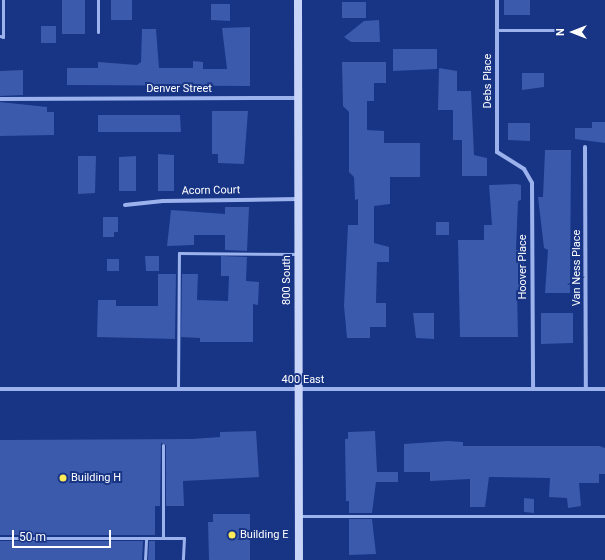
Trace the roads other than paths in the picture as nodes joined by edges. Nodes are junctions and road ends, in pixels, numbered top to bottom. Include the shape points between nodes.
1 (3, 0) edge
2 (98, 0) edge
3 (298, 0) edge
4 (497, 0) edge
5 (497, 30) junction
6 (558, 30) dead end
7 (98, 32) dead end
8 (0, 36) edge
9 (298, 98) junction
10 (0, 99) edge
11 (585, 147) dead end
12 (504, 158) joint
13 (298, 199) junction
14 (125, 205) dead end
15 (298, 254) junction
16 (0, 389) edge
17 (178, 389) junction
18 (299, 389) junction
19 (533, 389) junction
20 (586, 389) junction
21 (605, 389) edge
22 (164, 445) dead end
23 (299, 516) junction
24 (605, 516) edge
25 (0, 538) edge
26 (146, 538) junction
27 (163, 538) junction
28 (145, 560) edge
29 (184, 560) edge
30 (299, 560) edge

1 - 8 lane via 3,36
2 - 7 lane
3 - 9 main road, 800 South
4 - 5 street, Debs Place
5 - 6 lane
5 - 12 street, Debs Place via 497,147
9 - 10 street, Denver Street
9 - 13 main road, 800 South
11 - 20 street, Van Ness Place
12 - 19 street, Hoover Place via 524,169 532,183
13 - 14 street, Acorn Court via 163,201
13 - 15 main road, 800 South
15 - 17 lane via 179,253
15 - 18 main road, 800 South
16 - 17 street, 400 East
17 - 18 street, 400 East
18 - 19 street, 400 East
18 - 23 main road, 800 South
19 - 20 street, 400 East
20 - 21 street, 400 East
22 - 27 lane
23 - 24 lane
23 - 30 main road, 800 South
25 - 26 lane
26 - 27 lane
26 - 28 lane
27 - 29 lane via 184,538

